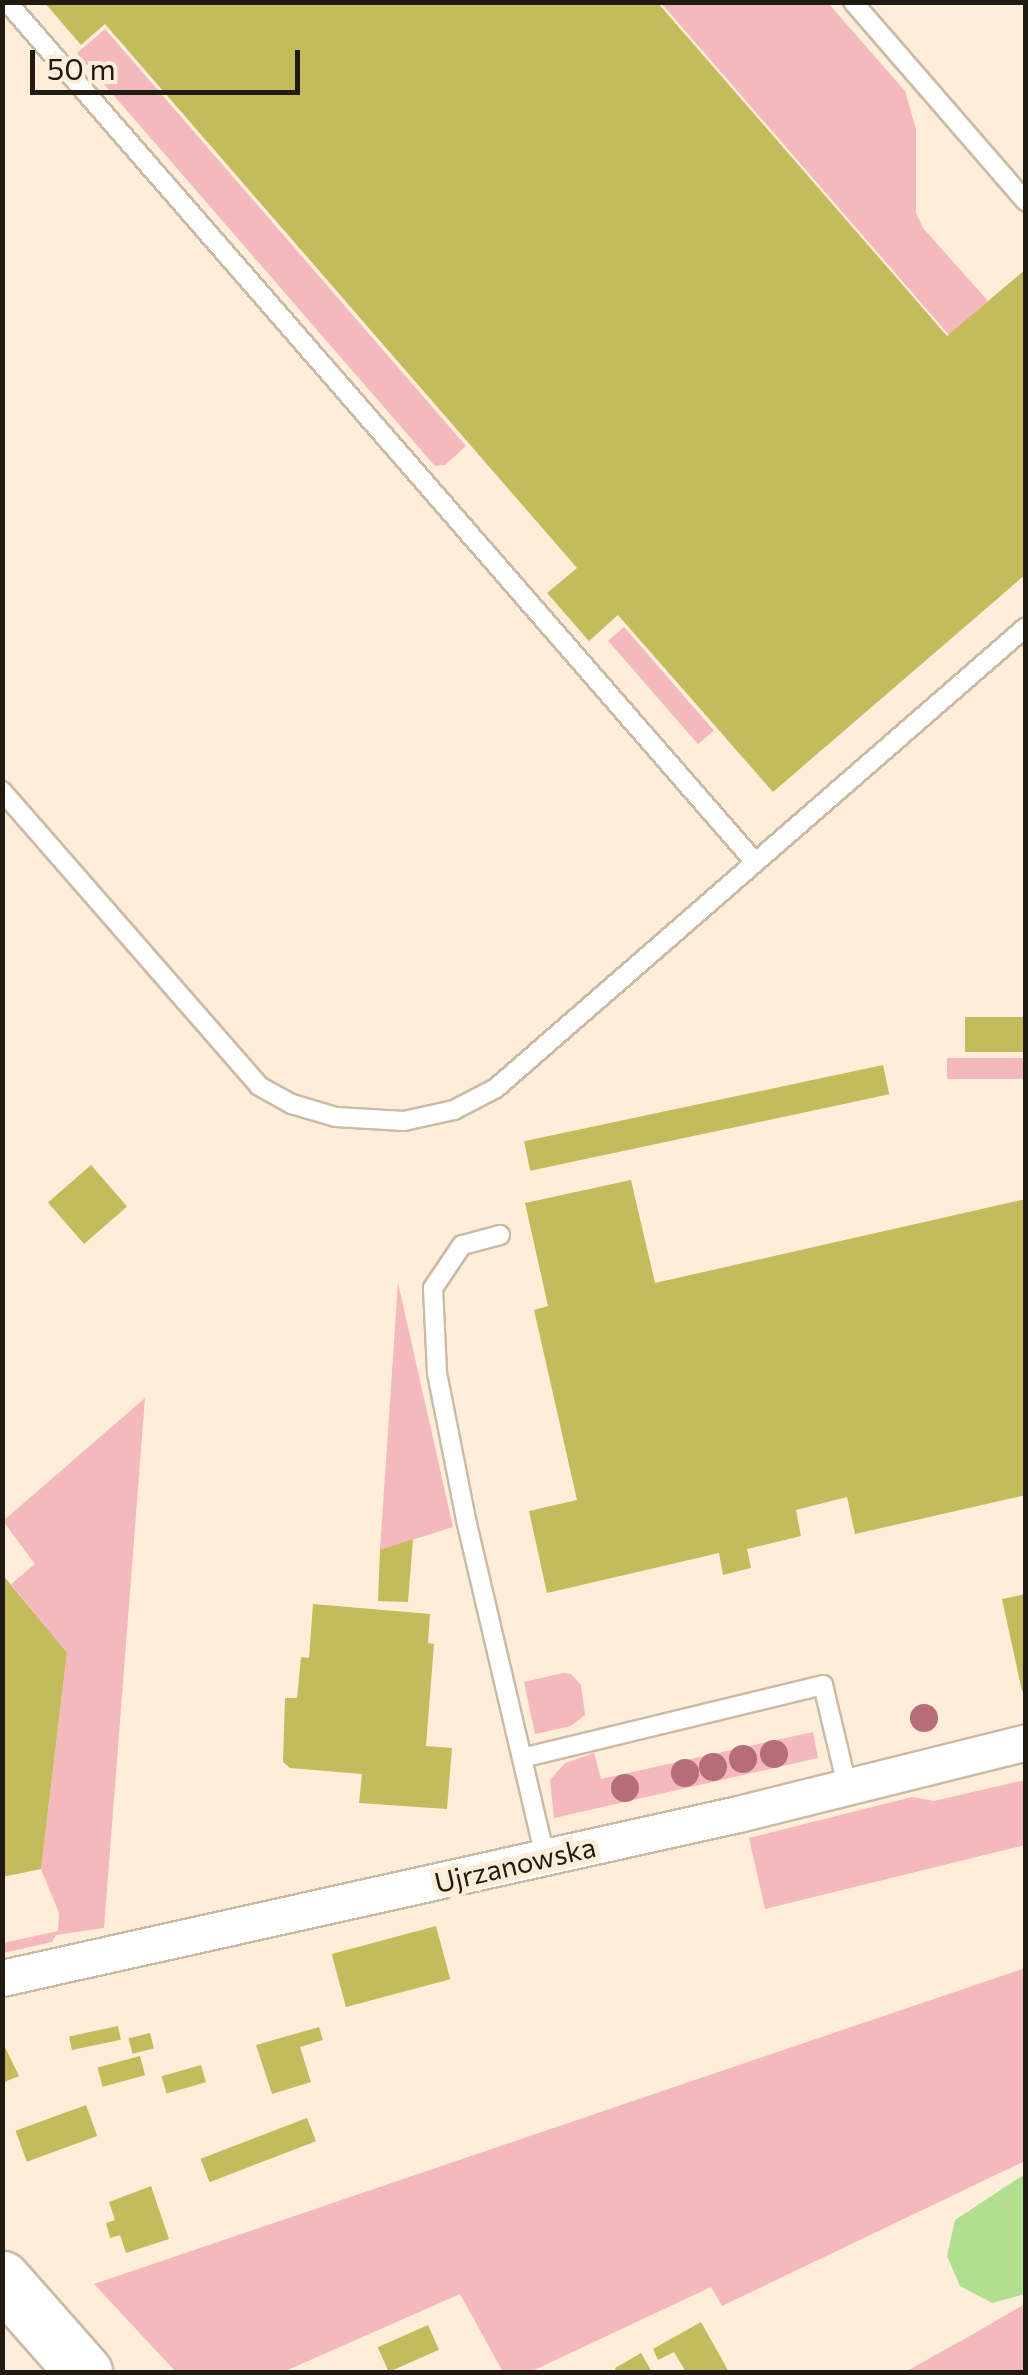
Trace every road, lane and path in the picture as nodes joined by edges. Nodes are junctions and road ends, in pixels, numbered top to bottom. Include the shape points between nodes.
1 (7, 2) edge
2 (854, 2) edge
3 (1026, 202) edge
4 (1026, 627) edge
5 (2, 791) edge
6 (753, 860) junction
7 (500, 1234) dead end
8 (1026, 1742) edge
9 (522, 1758) junction
10 (847, 1786) junction
11 (545, 1857) junction
12 (2, 1978) edge
13 (2, 2279) edge
14 (84, 2372) edge

1 - 6 lane
2 - 3 lane
4 - 6 lane
5 - 6 lane via 259,1086 336,1116 404,1121 454,1110 496,1088
7 - 9 lane via 462,1245 433,1288 441,1392
8 - 10 street, Ujrzanowska
9 - 10 lane via 823,1684
9 - 11 lane
10 - 11 street, Ujrzanowska
11 - 12 street, Ujrzanowska
13 - 14 main road

